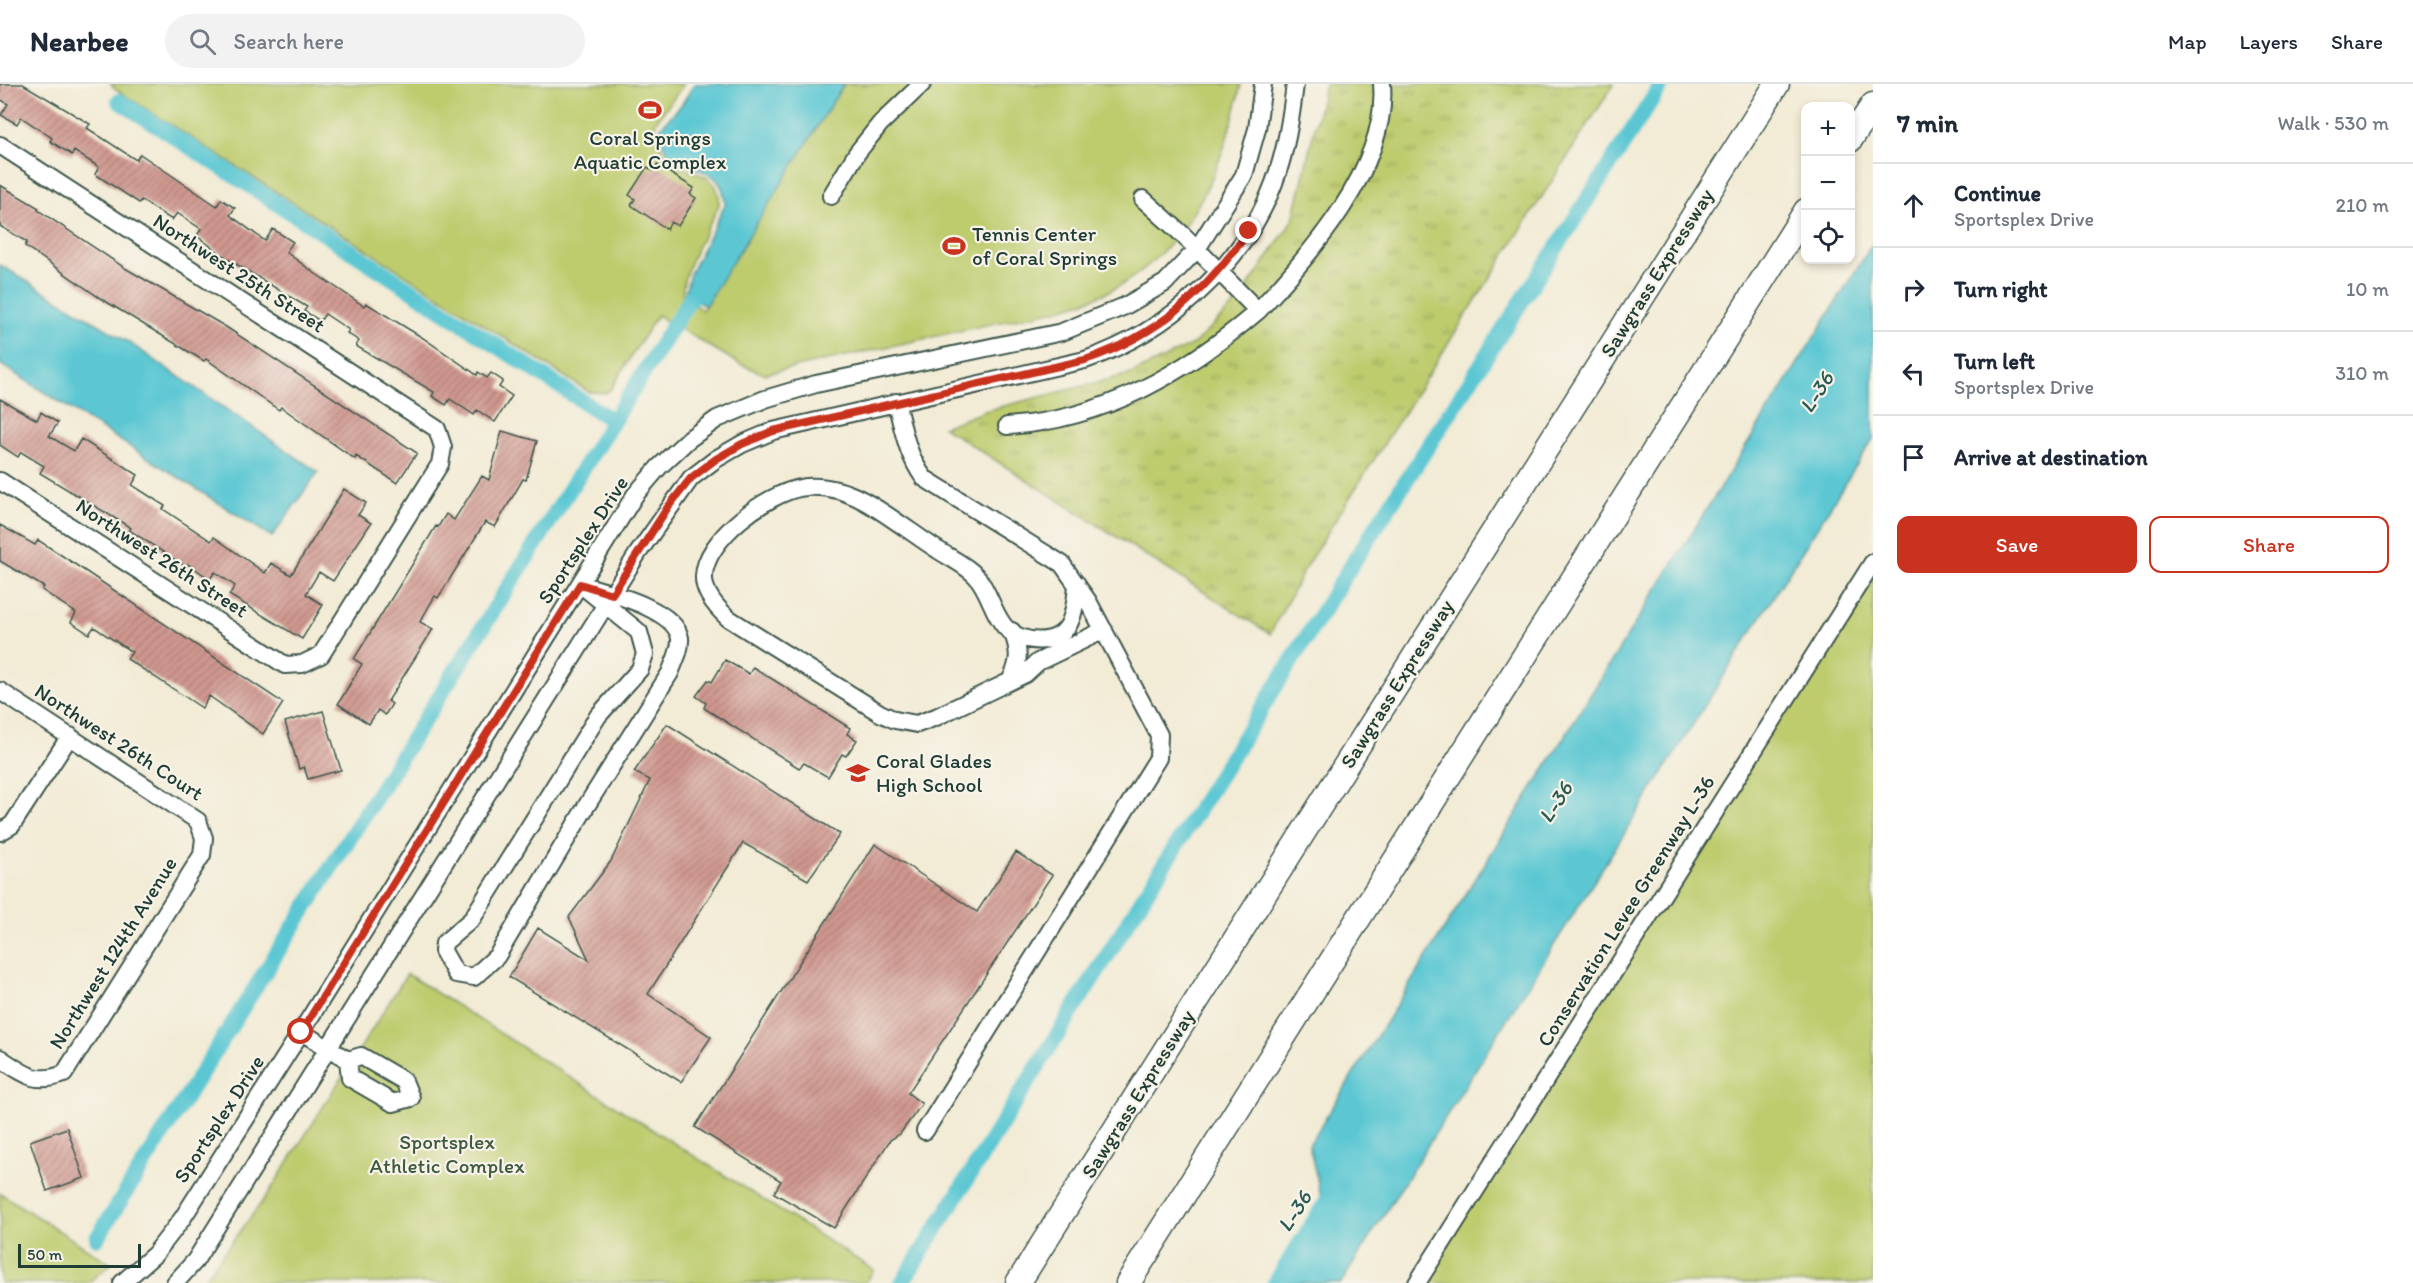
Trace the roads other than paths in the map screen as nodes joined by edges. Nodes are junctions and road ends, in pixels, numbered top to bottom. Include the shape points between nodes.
1 (922, 84) edge
2 (1263, 84) edge
3 (1295, 84) edge
4 (1382, 84) edge
5 (1777, 84) edge
6 (1873, 105) edge
7 (1855, 134) edge
8 (0, 145) edge
9 (831, 196) dead end
10 (1143, 199) dead end
11 (1801, 219) edge
12 (1197, 249) junction
13 (1219, 272) junction
14 (1258, 311) junction
15 (896, 402) junction
16 (1007, 426) dead end
17 (0, 481) edge
18 (1873, 562) edge
19 (580, 584) junction
20 (1077, 584) junction
21 (609, 600) junction
22 (1104, 630) junction
23 (1012, 632) junction
24 (302, 664) joint
25 (1010, 681) junction
26 (0, 691) edge
27 (70, 736) junction
28 (0, 832) edge
29 (204, 838) joint
30 (301, 1032) junction
31 (329, 1049) junction
32 (0, 1058) edge
33 (348, 1060) dead end
34 (925, 1131) dead end
35 (122, 1283) edge
36 (175, 1283) edge
37 (1018, 1283) edge
38 (1128, 1283) edge
39 (1417, 1283) edge

1 - 9 street via 879,124
2 - 12 street, Sportsplex Drive via 1257,129 1244,175
3 - 13 street via 1288,136 1274,184 1249,231
4 - 14 street via 1380,126 1360,178 1307,255
5 - 37 highway, Sawgrass Expressway
6 - 7 highway
8 - 24 street, Northwest 25th Street via 437,429 442,447 440,464 321,655
10 - 12 street
11 - 38 highway
12 - 13 street
12 - 19 street, Sportsplex Drive via 1165,283 1125,306 1062,332 816,384 717,419 659,466
13 - 14 street
13 - 15 street via 1187,303 1117,349 1085,360
14 - 16 street via 1220,343 1148,388 1066,418
15 - 20 street via 907,448 924,478 1062,564
15 - 21 street via 773,431 716,459 691,478 668,507
17 - 24 street, Northwest 26th Street via 285,665
18 - 39 street, Conservation Levee Greenway L-36
19 - 21 street
19 - 30 street, Sportsplex Drive
20 - 22 street
20 - 23 street via 1068,626 1055,637 1039,641
21 - 21 street via 639,632 645,654 640,669 598,716 472,919 444,942 442,951 456,974 474,977 497,956 670,673 680,650 680,636 674,625 638,602
21 - 31 street
22 - 25 street via 1038,662
22 - 34 street via 1159,735 1158,758
23 - 25 street via 1018,646 1018,665
23 - 25 street via 975,575 851,494 827,487 800,488 771,498 720,539 704,576 717,608 728,618 895,720 916,724
26 - 27 street, Northwest 26th Court
27 - 28 street via 12,825
27 - 29 street, Northwest 26th Court via 198,821
29 - 32 street, Northwest 124th Avenue via 202,855 64,1074 47,1080 29,1077
30 - 31 street
30 - 35 street, Sportsplex Drive via 182,1219 155,1254
31 - 33 street
31 - 36 street via 195,1261

